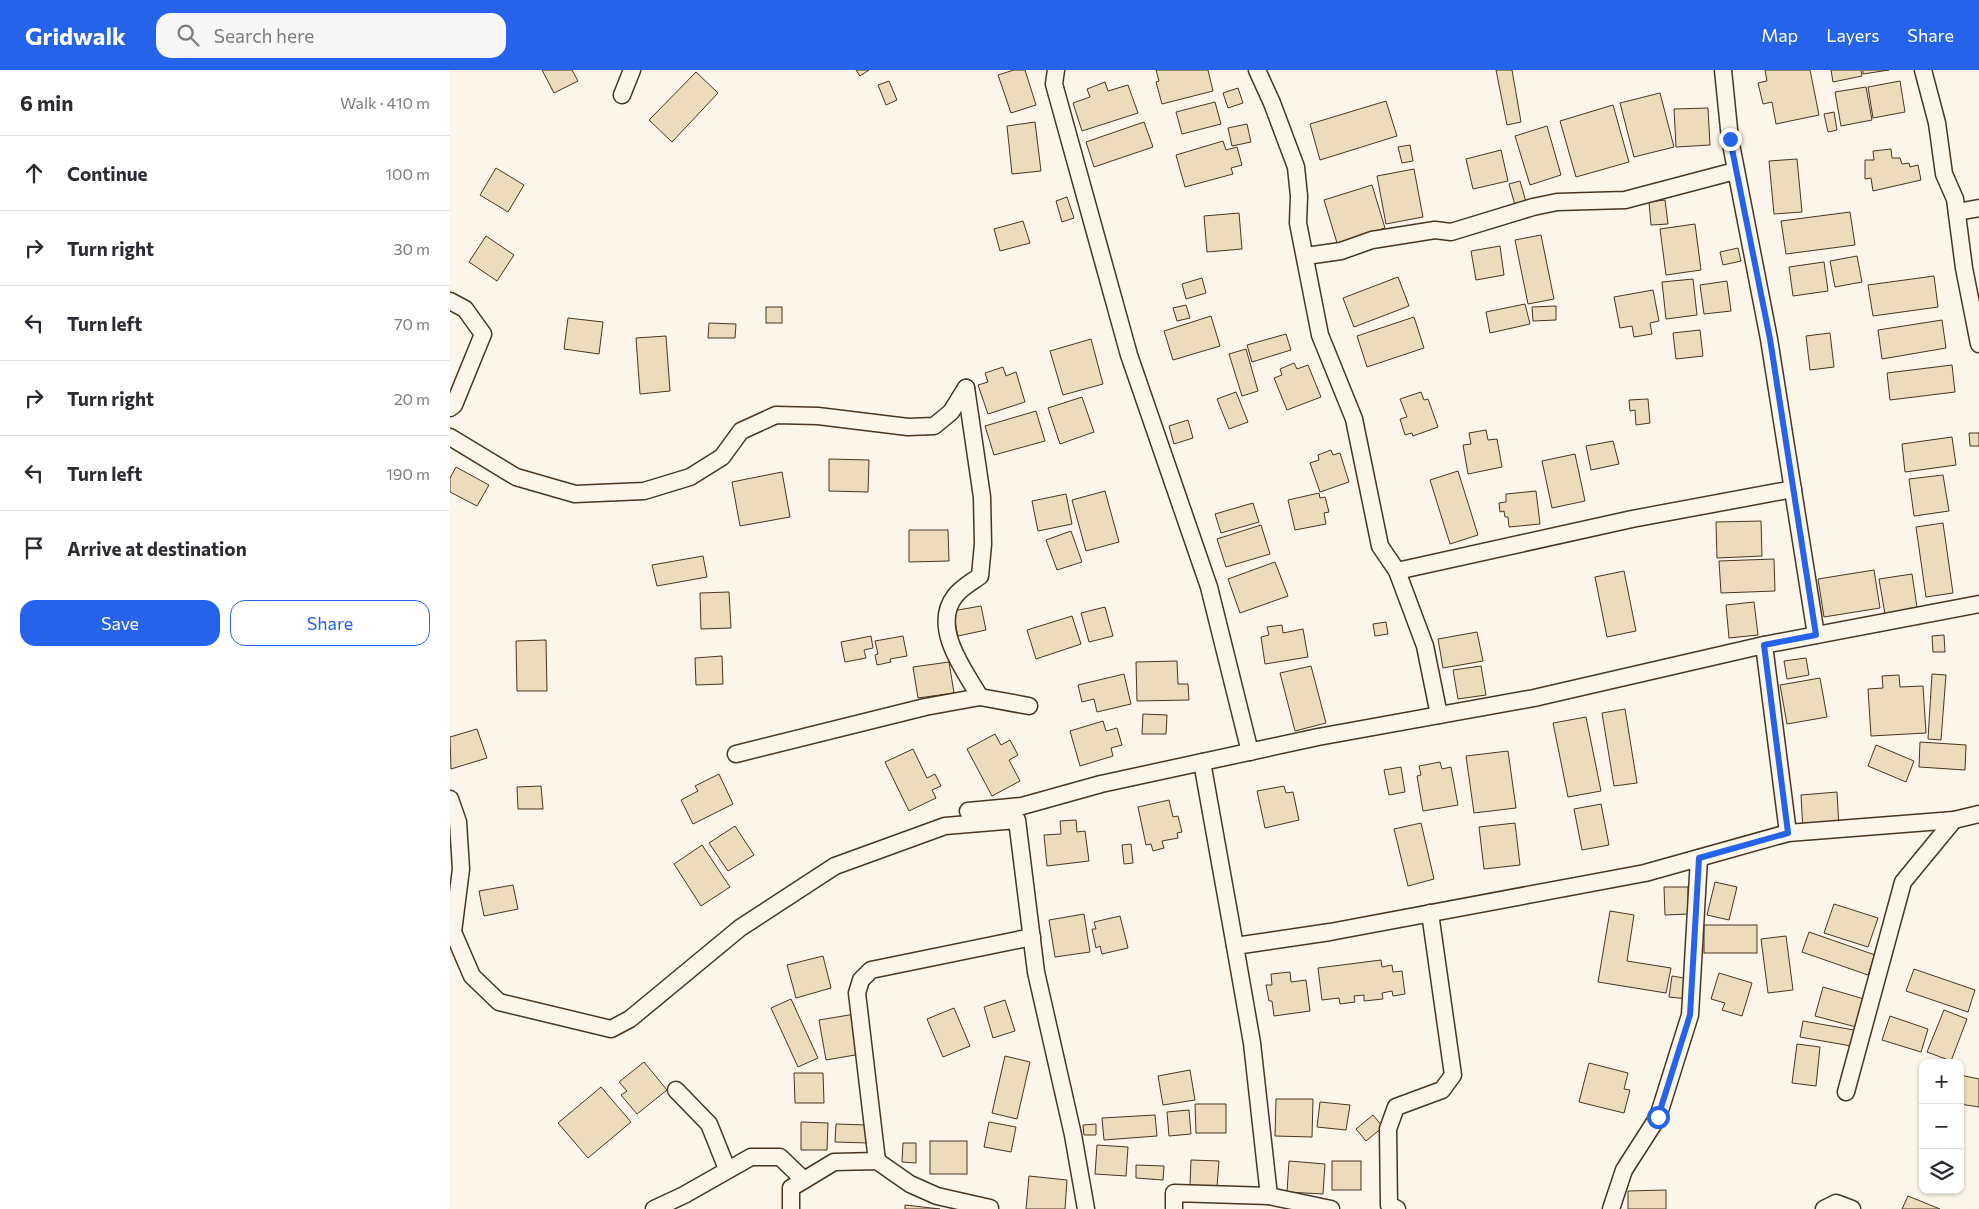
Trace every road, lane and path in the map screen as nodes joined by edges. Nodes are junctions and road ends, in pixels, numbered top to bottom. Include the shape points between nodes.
1 (632, 70) edge
2 (1056, 70) edge
3 (1257, 70) edge
4 (1724, 70) edge
5 (1923, 70) edge
6 (622, 95) dead end
7 (1735, 171) junction
8 (1979, 208) edge
9 (1958, 212) junction
10 (1306, 256) junction
11 (450, 301) edge
12 (1979, 344) edge
13 (450, 408) edge
14 (450, 437) edge
15 (1793, 488) junction
16 (1397, 571) junction
17 (1979, 604) edge
18 (1816, 635) junction
19 (1764, 645) junction
20 (980, 697) junction
21 (1029, 706) dead end
22 (1439, 715) junction
23 (1250, 752) junction
24 (736, 754) dead end
25 (1202, 762) junction
26 (450, 799) edge
27 (968, 811) dead end
28 (1979, 814) edge
29 (1954, 820) junction
30 (1788, 833) junction
31 (1699, 858) junction
32 (455, 868) edge
33 (1430, 913) junction
34 (1032, 937) junction
35 (1235, 946) junction
36 (676, 1090) dead end
37 (1846, 1092) dead end
38 (877, 1161) junction
39 (727, 1169) junction
40 (804, 1180) junction
41 (1270, 1196) junction
42 (1173, 1204) edge
43 (654, 1209) edge
44 (791, 1209) edge
45 (990, 1209) edge
46 (1086, 1209) edge
47 (1331, 1209) edge
48 (1397, 1209) edge
49 (1611, 1209) edge
50 (1824, 1209) edge
51 (1852, 1209) edge

1 - 6 street
2 - 23 street via 1054,84 1129,354 1209,587
3 - 10 street via 1296,167 1298,223
4 - 7 street
5 - 9 street via 1937,123 1944,174
7 - 10 street via 1626,200 1557,202 1451,232 1435,230 1372,240 1341,251
7 - 15 street via 1770,339
8 - 9 street
9 - 12 street via 1964,268
10 - 16 street via 1320,336 1354,420 1380,546
11 - 13 street via 465,309 483,334
14 - 20 street via 516,477 575,494 644,491 690,477 722,457 741,431 776,415 818,416 908,427 934,426 951,412 966,388 982,497 983,544 980,576 955,596 947,615 949,644
15 - 16 street via 1632,519
15 - 18 street
16 - 22 street via 1425,646
17 - 18 street
18 - 19 street
19 - 22 street via 1534,698
19 - 30 street
20 - 21 street
20 - 24 street via 925,707
22 - 23 street
23 - 25 street
25 - 27 street via 1101,784 1022,806
25 - 35 street
26 - 32 street via 458,822
28 - 29 street
29 - 30 street
29 - 37 street via 1902,882
30 - 31 street
31 - 33 street via 1645,873
31 - 49 street via 1690,1015 1658,1117 1624,1170
32 - 34 street via 453,932 472,976 499,1002 611,1029 630,1019 740,928 835,866 945,826 1017,820
33 - 35 street
33 - 48 street via 1453,1075 1442,1090 1396,1108 1388,1129 1389,1205
34 - 38 street via 871,970 861,980 857,992
34 - 46 street via 1036,972 1073,1135
35 - 41 street via 1252,1043
36 - 39 street via 710,1124
38 - 40 street via 834,1162
38 - 45 street via 910,1184 937,1196
39 - 40 street via 751,1157 780,1157
39 - 43 street
40 - 44 street via 791,1188
41 - 42 street
41 - 47 street
50 - 51 street via 1836,1203

